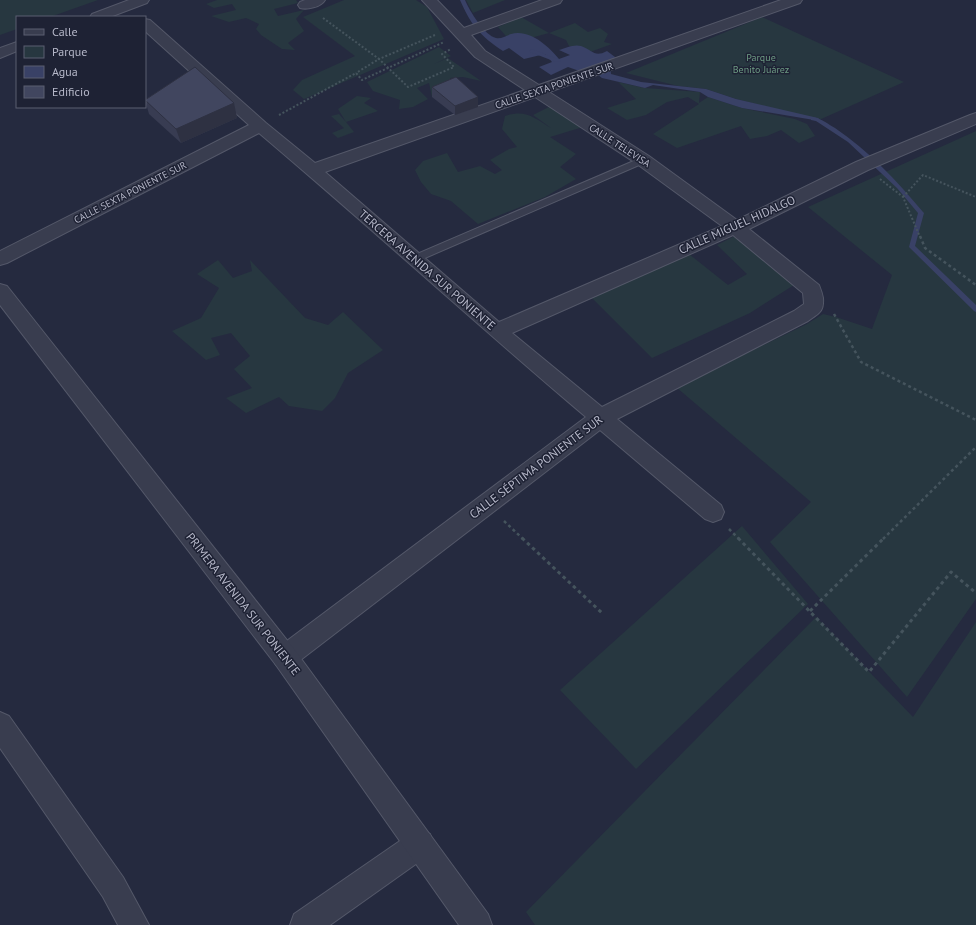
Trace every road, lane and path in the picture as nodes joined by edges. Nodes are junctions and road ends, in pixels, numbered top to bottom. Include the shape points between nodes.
1 (142, 0) edge
2 (429, 0) edge
3 (555, 0) edge
4 (795, 0) edge
5 (122, 3) edge
6 (311, 3) edge
7 (99, 16) edge
8 (137, 16) edge
9 (146, 24) edge
10 (461, 31) junction
11 (16, 46) edge
12 (0, 53) edge
13 (379, 59) junction
14 (388, 68) junction
15 (356, 73) junction
16 (538, 91) junction
17 (976, 118) edge
18 (260, 126) junction
19 (643, 160) junction
20 (862, 166) junction
21 (313, 170) junction
22 (976, 197) edge
23 (903, 198) junction
24 (735, 227) junction
25 (414, 258) junction
26 (0, 259) edge
27 (976, 286) edge
28 (812, 290) joint
29 (0, 291) edge
30 (836, 317) dead end
31 (497, 331) junction
32 (600, 418) junction
33 (976, 420) edge
34 (976, 447) edge
35 (486, 504) junction
36 (713, 512) joint
37 (976, 593) edge
38 (810, 611) junction
39 (602, 613) dead end
40 (285, 657) junction
41 (0, 725) edge
42 (420, 844) junction
43 (134, 925) edge
44 (305, 925) edge
45 (477, 925) edge

1 - 5 street
2 - 10 street, CALLE TELEVISA
3 - 10 street via 487,25
4 - 16 street, CALLE SEXTA PONIENTE SUR
5 - 7 street
5 - 8 street
6 - 13 path
9 - 18 street, TERCERA AVENIDA SUR PONIENTE
10 - 13 path
10 - 14 path
10 - 14 path via 459,45 442,54 454,67 408,87
10 - 16 street, CALLE TELEVISA via 480,54
11 - 12 street
13 - 14 path
13 - 15 path
14 - 15 path via 362,80
15 - 18 path
16 - 19 street, CALLE TELEVISA
16 - 21 street, CALLE SEXTA PONIENTE SUR
17 - 20 street, CALLE MIGUEL HIDALGO
18 - 21 street, TERCERA AVENIDA SUR PONIENTE
18 - 26 street, CALLE SEXTA PONIENTE SUR
19 - 24 street, CALLE TELEVISA
19 - 25 lane
20 - 23 path
20 - 24 street, CALLE MIGUEL HIDALGO
21 - 25 street, TERCERA AVENIDA SUR PONIENTE
22 - 23 path via 923,175
23 - 27 path via 925,248
24 - 28 street, CALLE TELEVISA
24 - 31 street, CALLE MIGUEL HIDALGO
25 - 31 street, TERCERA AVENIDA SUR PONIENTE
28 - 32 street, CALLE SÉPTIMA PONIENTE SUR via 814,307 801,316
29 - 40 street, PRIMERA AVENIDA SUR PONIENTE
30 - 33 path via 861,362
31 - 32 street, TERCERA AVENIDA SUR PONIENTE
32 - 35 street, CALLE SÉPTIMA PONIENTE SUR
32 - 36 street, TERCERA AVENIDA SUR PONIENTE
34 - 38 path
35 - 39 path
35 - 40 street, CALLE SÉPTIMA PONIENTE SUR
36 - 38 path
37 - 38 path via 951,572 869,672
40 - 42 street, PRIMERA AVENIDA SUR PONIENTE
41 - 43 street via 113,887
42 - 44 street
42 - 45 street, PRIMERA AVENIDA SUR PONIENTE

